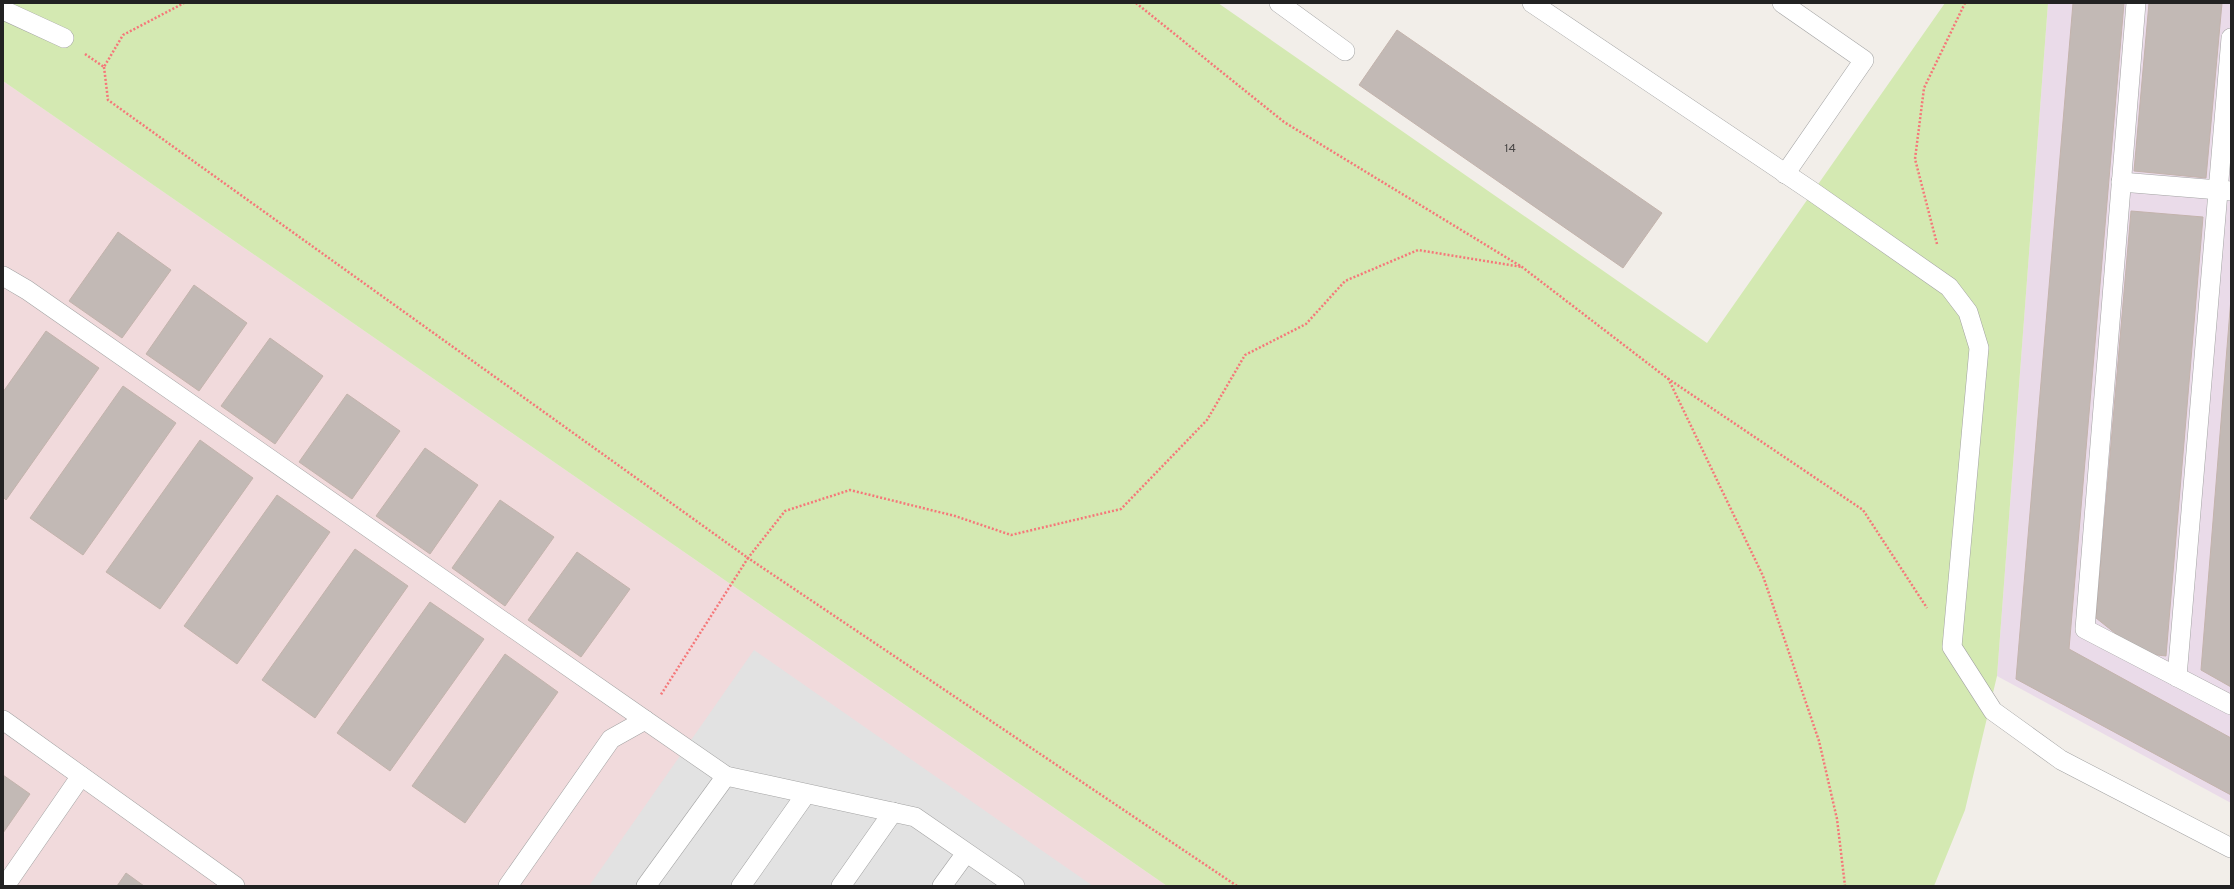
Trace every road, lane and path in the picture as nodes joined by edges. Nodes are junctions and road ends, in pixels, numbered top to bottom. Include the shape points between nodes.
1 (184, 3) edge
2 (1136, 3) edge
3 (1279, 3) edge
4 (1532, 3) edge
5 (1782, 3) edge
6 (1965, 3) edge
7 (2136, 3) edge
8 (3, 10) edge
9 (64, 38) joint
10 (2231, 38) edge
11 (1345, 51) dead end
12 (104, 68) junction
13 (1785, 174) junction
14 (2121, 182) junction
15 (2225, 190) edge
16 (1522, 267) junction
17 (3, 276) edge
18 (1949, 288) junction
19 (1667, 378) junction
20 (748, 558) junction
21 (1952, 647) junction
22 (2177, 677) junction
23 (2231, 705) edge
24 (3, 720) edge
25 (645, 720) junction
26 (81, 776) junction
27 (726, 776) junction
28 (806, 794) junction
29 (893, 812) junction
30 (2231, 848) edge
31 (966, 853) junction
32 (5, 886) edge
33 (235, 886) edge
34 (508, 886) edge
35 (646, 886) edge
36 (741, 886) edge
37 (841, 886) edge
38 (942, 886) edge
39 (1015, 886) edge
40 (1237, 886) edge
41 (1845, 886) edge

1 - 12 path via 123,35
2 - 16 path via 1284,122
3 - 11 lane
4 - 13 lane
5 - 13 lane via 1864,60
6 - 18 path via 1924,88 1915,159
7 - 14 lane
8 - 9 lane
9 - 12 path
10 - 15 lane
12 - 20 path via 108,100
13 - 18 lane
14 - 15 lane
14 - 22 lane via 2085,630
15 - 22 lane
16 - 19 path
16 - 20 path via 1418,250 1345,281 1306,324 1245,355 1207,420 1121,509 1012,535 955,516 850,490 785,511
17 - 25 lane via 27,290
18 - 21 lane via 1968,312 1979,348
19 - 21 path via 1863,510
19 - 41 path via 1763,576 1819,741 1837,819
20 - 25 path
20 - 40 path
21 - 30 lane via 1993,711 2061,760
22 - 23 lane
24 - 26 lane
25 - 27 lane
25 - 34 lane via 611,739
26 - 32 lane
26 - 33 lane
27 - 28 lane
27 - 35 lane
28 - 29 lane
28 - 36 lane
29 - 31 lane via 915,817
29 - 37 lane
31 - 38 lane
31 - 39 lane

